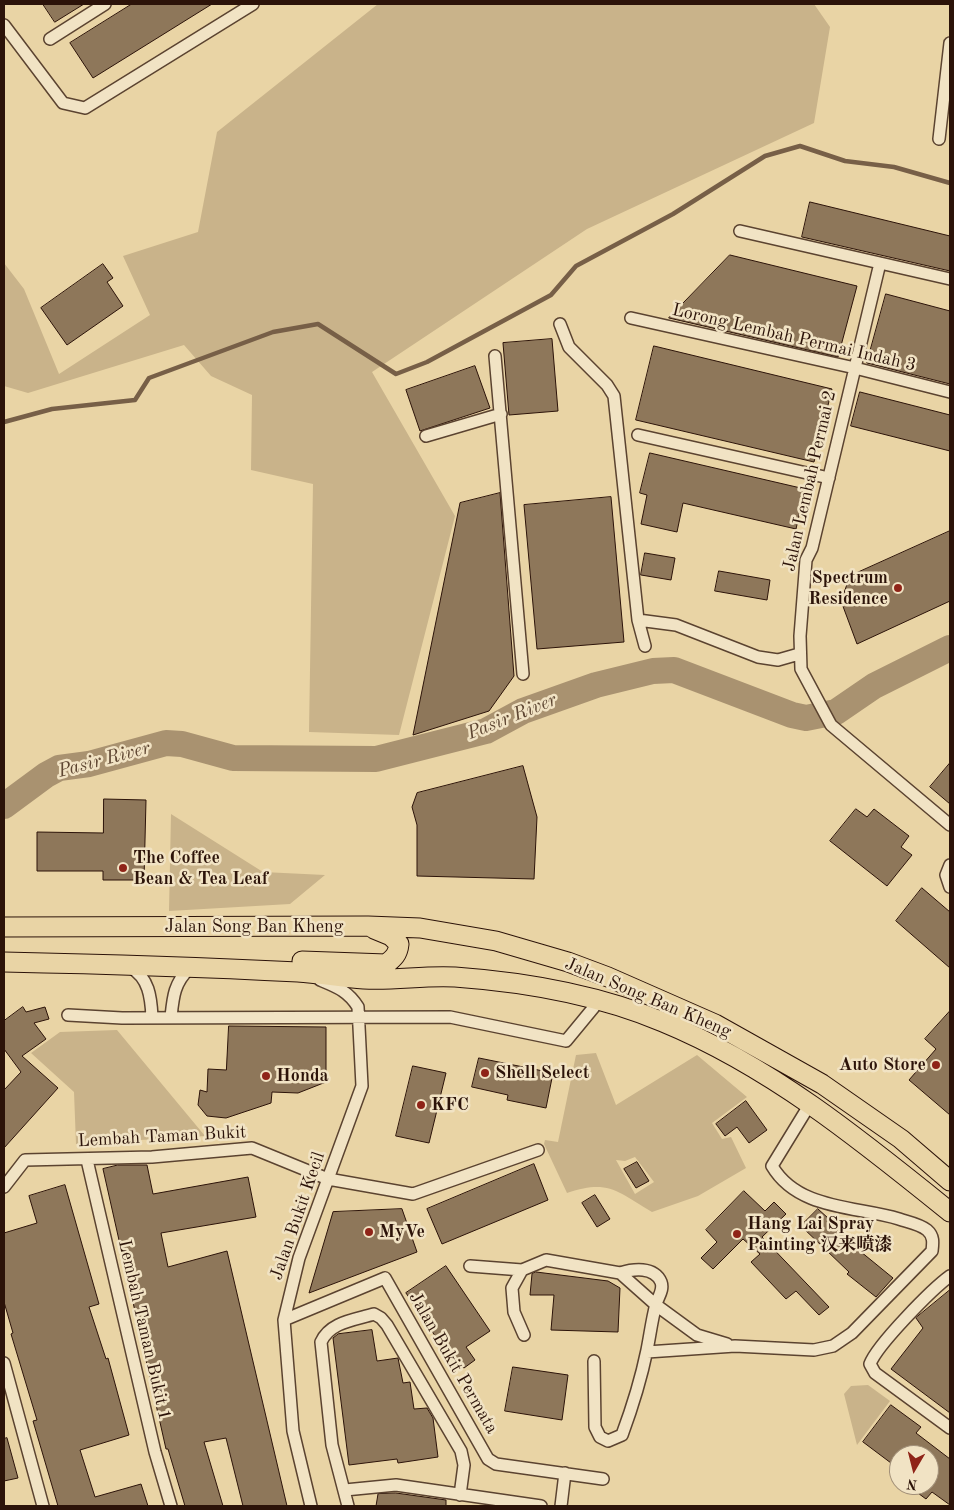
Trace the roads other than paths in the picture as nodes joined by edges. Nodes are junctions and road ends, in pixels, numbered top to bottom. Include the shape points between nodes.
1 (105, 4) edge
2 (253, 4) edge
3 (4, 25) edge
4 (50, 39) dead end
5 (950, 43) edge
6 (938, 139) dead end
7 (740, 231) dead end
8 (880, 263) junction
9 (950, 279) edge
10 (631, 318) dead end
11 (560, 324) dead end
12 (496, 356) dead end
13 (855, 368) junction
14 (950, 392) edge
15 (501, 414) junction
16 (638, 435) dead end
17 (426, 436) dead end
18 (829, 478) junction
19 (638, 620) junction
20 (645, 646) dead end
21 (799, 654) junction
22 (523, 674) dead end
23 (950, 825) edge
24 (950, 865) edge
25 (950, 887) edge
26 (368, 926) junction
27 (4, 928) edge
28 (4, 962) edge
29 (127, 965) junction
30 (165, 967) junction
31 (189, 968) junction
32 (300, 972) junction
33 (599, 1001) junction
34 (68, 1015) dead end
35 (359, 1016) junction
36 (152, 1017) junction
37 (171, 1017) junction
38 (810, 1104) junction
39 (538, 1150) dead end
40 (87, 1160) junction
41 (328, 1179) junction
42 (950, 1180) edge
43 (4, 1187) edge
44 (950, 1212) edge
45 (470, 1266) dead end
46 (522, 1270) junction
47 (620, 1273) junction
48 (950, 1276) edge
49 (656, 1304) junction
50 (284, 1320) junction
51 (524, 1334) dead end
52 (735, 1346) junction
53 (647, 1352) junction
54 (594, 1361) dead end
55 (4, 1363) edge
56 (950, 1428) edge
57 (565, 1473) junction
58 (603, 1478) dead end
59 (345, 1490) junction
60 (460, 1495) junction
61 (43, 1506) edge
62 (171, 1506) edge
63 (310, 1506) edge
64 (348, 1506) edge
65 (541, 1506) edge
66 (561, 1506) edge

1 - 4 street
2 - 3 street via 85,108 63,103
5 - 6 street
7 - 8 street
8 - 9 street
8 - 13 street, Jalan Lembah Permai 2
10 - 13 street, Lorong Lembah Permai Indah 3
11 - 19 street via 569,348 614,396
12 - 15 street
13 - 14 street, Lorong Lembah Permai Indah 3
13 - 18 street, Jalan Lembah Permai 2
15 - 17 street
15 - 22 street
16 - 18 street
18 - 21 street, Jalan Lembah Permai 2 via 812,548 806,560
19 - 20 street
19 - 21 street via 676,625 758,657 778,660
21 - 23 street, Jalan Lembah Permai 2 via 801,669 831,725
24 - 25 street via 946,875
26 - 27 main road, Jalan Song Ban Kheng
26 - 30 main road via 391,936 398,944 398,951 386,964 193,957 176,959
26 - 42 main road, Jalan Song Ban Kheng via 420,928 496,941 608,977 715,1024 822,1084 901,1139
28 - 29 main road, Jalan Song Ban Kheng
29 - 30 main road, Jalan Song Ban Kheng
29 - 36 street via 140,972 149,988
30 - 31 main road, Jalan Song Ban Kheng
31 - 32 main road, Jalan Song Ban Kheng
31 - 37 street via 176,986
32 - 33 main road, Jalan Song Ban Kheng via 367,979 454,977 526,986
32 - 35 street, Jalan Bukit Kecil via 342,988 358,1007
33 - 35 street via 566,1041 450,1016
33 - 38 main road, Jalan Song Ban Kheng via 662,1021 718,1047
34 - 36 street
35 - 37 street
35 - 41 street, Jalan Bukit Kecil via 362,1086
36 - 37 street
38 - 44 main road, Jalan Song Ban Kheng
38 - 52 street via 772,1166 778,1175 792,1188 835,1207 879,1213 916,1224 928,1230 933,1240 932,1251 852,1333 832,1346 814,1350
39 - 41 street, Lembah Taman Bukit via 413,1194
40 - 41 street, Lembah Taman Bukit via 252,1148
40 - 43 street, Lembah Taman Bukit via 25,1160
40 - 62 street, Lembah Taman Bukit 1 via 154,1452
41 - 50 street, Jalan Bukit Kecil via 299,1258
45 - 46 street
46 - 47 street via 546,1260
46 - 51 street via 512,1288 514,1312
47 - 49 street
47 - 49 street via 634,1269 650,1272 661,1280 662,1288
48 - 56 street via 873,1355 870,1364 875,1373
49 - 52 street via 697,1335
49 - 53 street
50 - 57 street, Jalan Bukit Permata via 385,1278 488,1458 496,1464
50 - 63 street, Jalan Bukit Kecil via 293,1431
52 - 53 street
53 - 54 street via 622,1435 608,1441 600,1437 594,1427
55 - 61 street
57 - 58 street, Jalan Bukit Permata
57 - 66 street
59 - 60 street via 396,1485
59 - 60 street via 332,1445 321,1342 326,1332 336,1326 374,1314 387,1325 461,1451 464,1465
59 - 64 street
60 - 65 street

